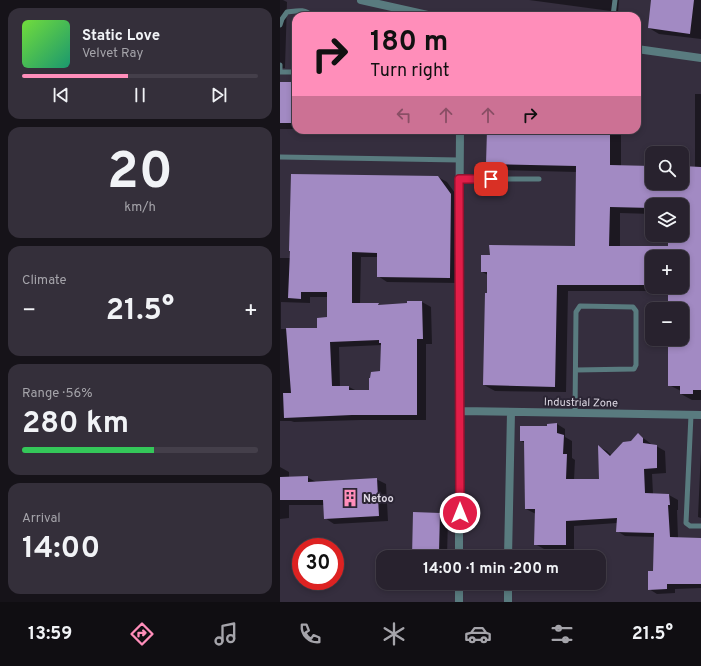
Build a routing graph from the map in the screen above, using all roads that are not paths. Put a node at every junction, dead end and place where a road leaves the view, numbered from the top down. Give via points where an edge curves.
1 (361, 0) edge
2 (615, 0) edge
3 (306, 12) edge
4 (414, 12) edge
5 (614, 12) edge
6 (280, 25) edge
7 (641, 50) edge
8 (701, 58) edge
9 (280, 65) edge
10 (280, 72) edge
11 (292, 72) edge
12 (460, 134) edge
13 (280, 157) edge
14 (460, 160) junction
15 (459, 179) junction
16 (539, 180) dead end
17 (576, 370) junction
18 (460, 411) junction
19 (511, 412) junction
20 (575, 412) junction
21 (691, 415) junction
22 (701, 415) edge
23 (701, 526) edge
24 (459, 550) edge
25 (508, 550) edge
26 (459, 590) edge
27 (508, 590) edge
28 (459, 602) edge
29 (508, 602) edge

1 - 4 street
2 - 5 lane
3 - 6 lane via 287,12
7 - 8 street
9 - 10 lane
10 - 11 lane
12 - 14 street
13 - 14 lane
14 - 15 street
15 - 16 lane
15 - 18 street
17 - 17 lane via 576,312 580,306 633,307 636,311 634,369
17 - 20 lane
18 - 19 street, Industrial Zone
18 - 24 street
19 - 20 street, Industrial Zone
19 - 25 street
20 - 21 street, Industrial Zone
21 - 22 street, Industrial Zone
21 - 23 lane via 686,522 690,526
26 - 28 street
27 - 29 street

